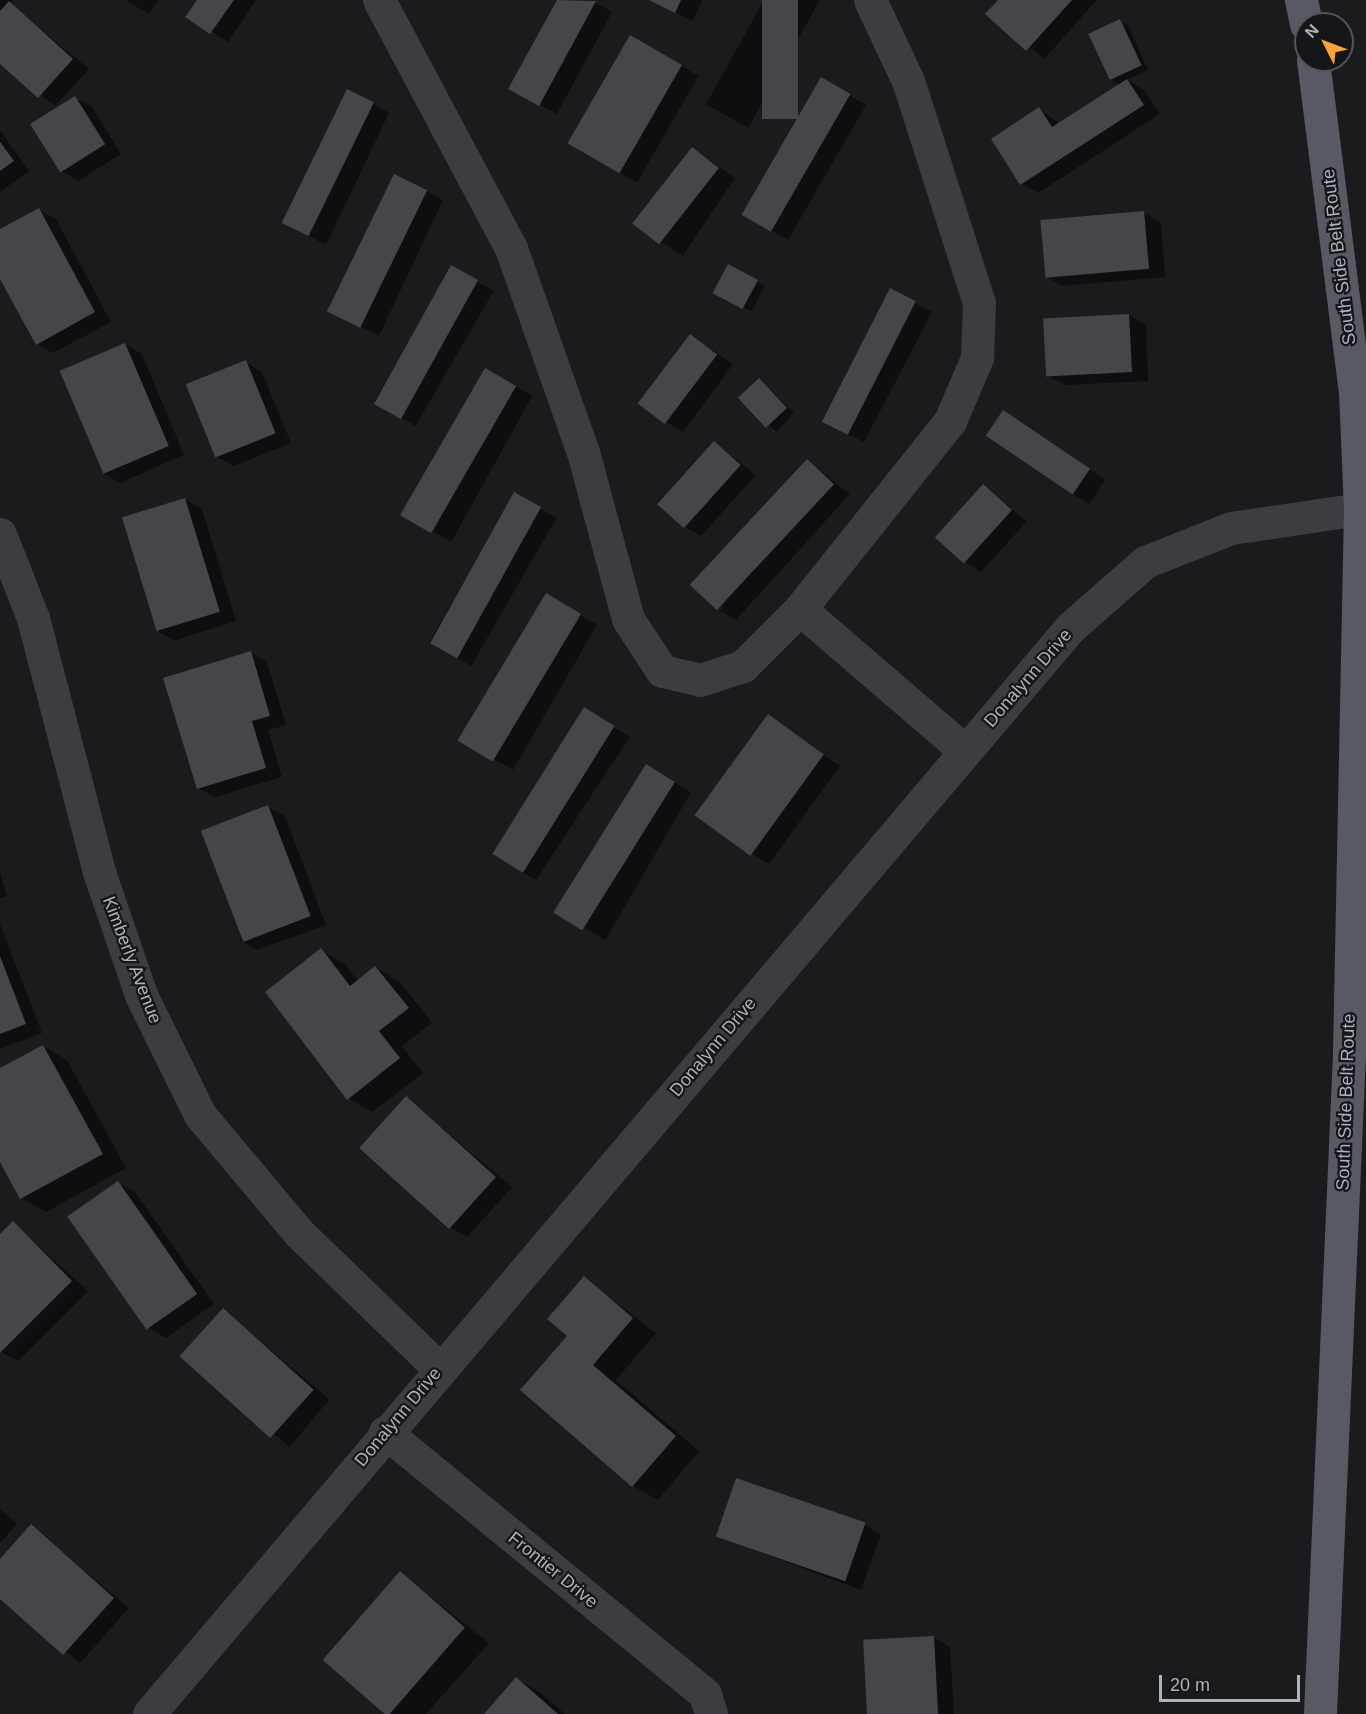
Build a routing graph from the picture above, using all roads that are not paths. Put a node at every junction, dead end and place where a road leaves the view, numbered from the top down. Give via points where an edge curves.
1 (379, 0) edge
2 (870, 0) edge
3 (1315, 72) edge
4 (1360, 390) edge
5 (1360, 509) junction
6 (0, 534) edge
7 (800, 609) junction
8 (965, 751) junction
9 (439, 1368) junction
10 (384, 1432) junction
11 (149, 1714) edge
12 (711, 1714) edge
13 (1320, 1714) edge

1 - 7 street via 511,248 583,452 628,619 662,671 700,681 743,666
2 - 7 street via 908,81 979,303 977,358 950,421
3 - 4 main road, South Side Belt Route
4 - 5 main road, South Side Belt Route
5 - 8 street, Donalynn Drive via 1232,528 1145,562 1071,627
5 - 13 main road, South Side Belt Route via 1349,1054
6 - 9 street, Kimberly Avenue via 33,618 106,895 141,995 200,1115 300,1234
7 - 8 street
8 - 9 street, Donalynn Drive
9 - 10 street, Donalynn Drive
10 - 11 street, Donalynn Drive
10 - 12 street, Frontier Drive via 705,1694

